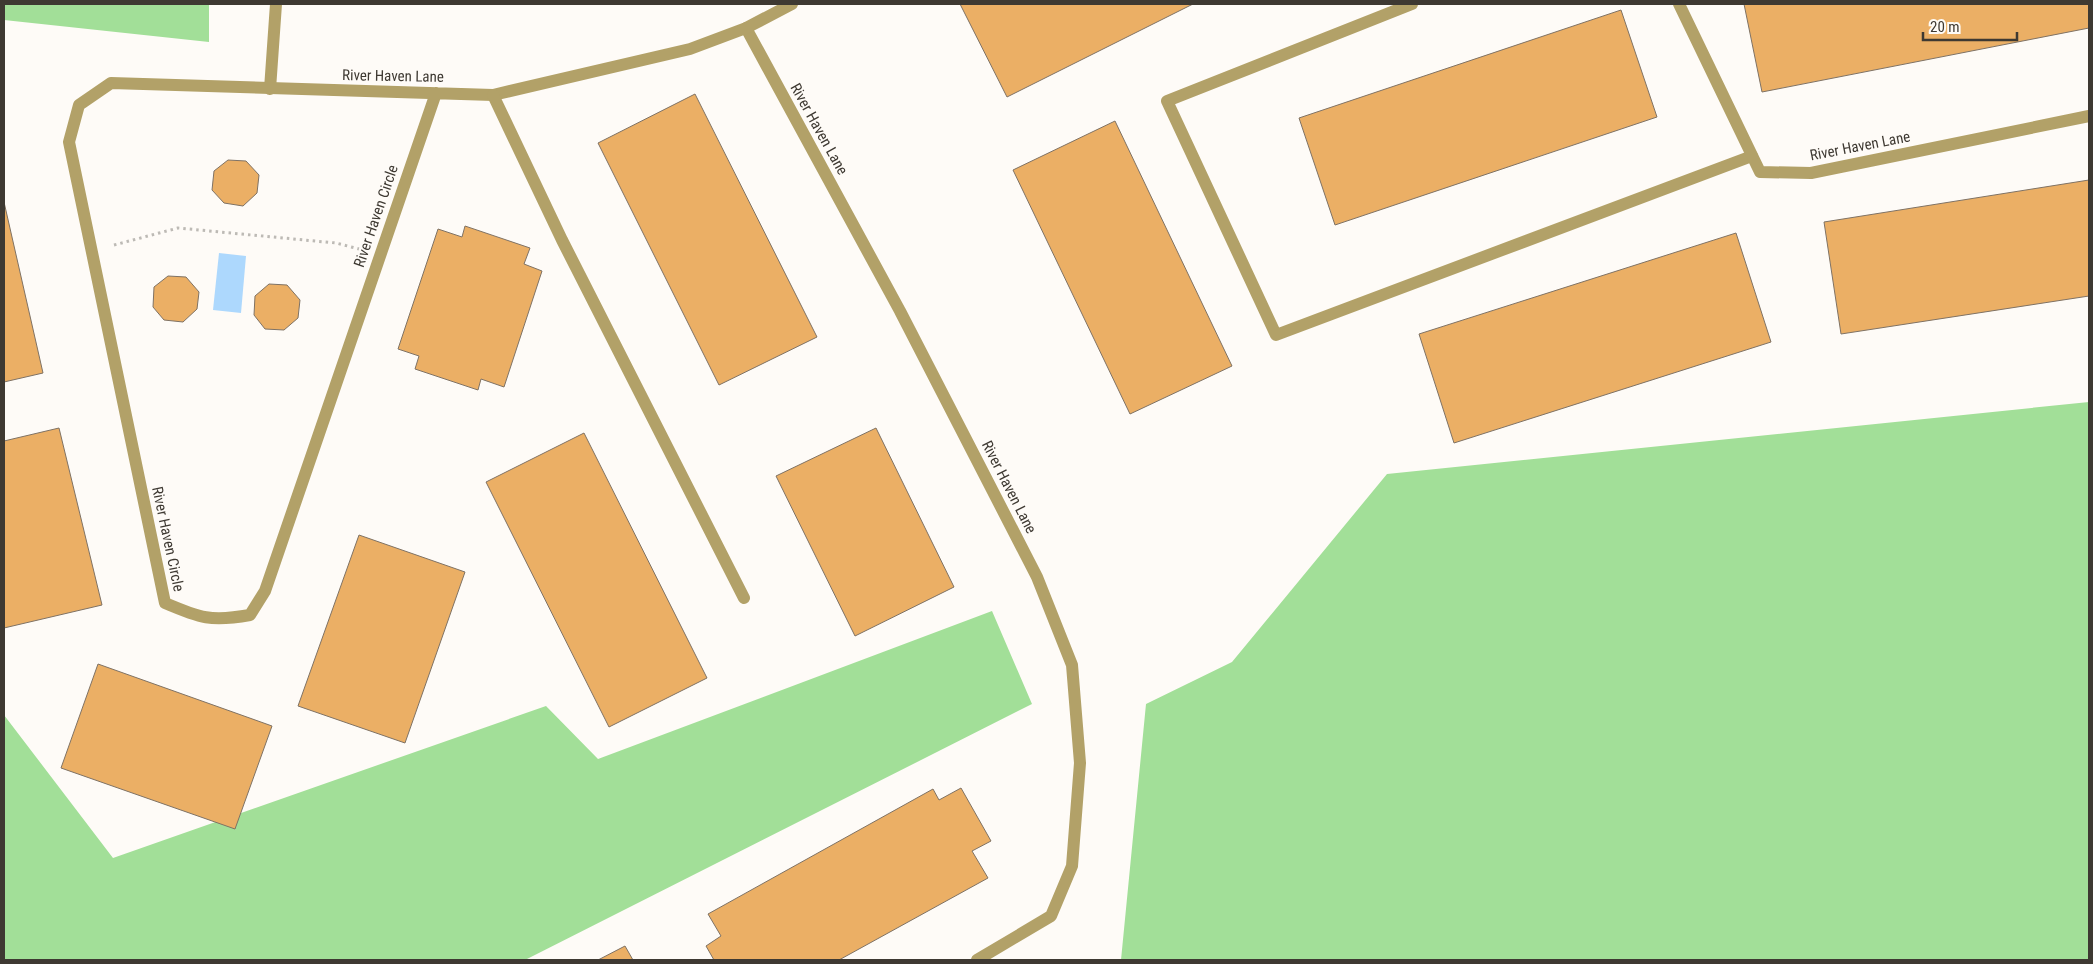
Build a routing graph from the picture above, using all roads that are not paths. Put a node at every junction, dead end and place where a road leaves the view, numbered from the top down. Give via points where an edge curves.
1 (276, 4) edge
2 (792, 4) edge
3 (1412, 4) edge
4 (1679, 4) edge
5 (746, 28) junction
6 (270, 89) junction
7 (436, 93) junction
8 (494, 96) junction
9 (2089, 116) edge
10 (1752, 156) junction
11 (744, 598) dead end
12 (977, 960) edge

1 - 6 street
2 - 5 street, River Haven Lane
3 - 10 street via 1166,101 1276,335
4 - 10 street, River Haven Lane
5 - 8 street, River Haven Lane via 690,48
5 - 12 street, River Haven Lane via 900,311 1037,577 1072,664 1080,763 1072,866 1051,916
6 - 7 street, River Haven Lane
6 - 7 street, River Haven Circle via 112,84 79,105 69,142 165,603 198,617 225,620 250,615 265,592
7 - 8 street, River Haven Lane
8 - 11 street via 562,240
9 - 10 street, River Haven Lane via 1811,173 1760,172

